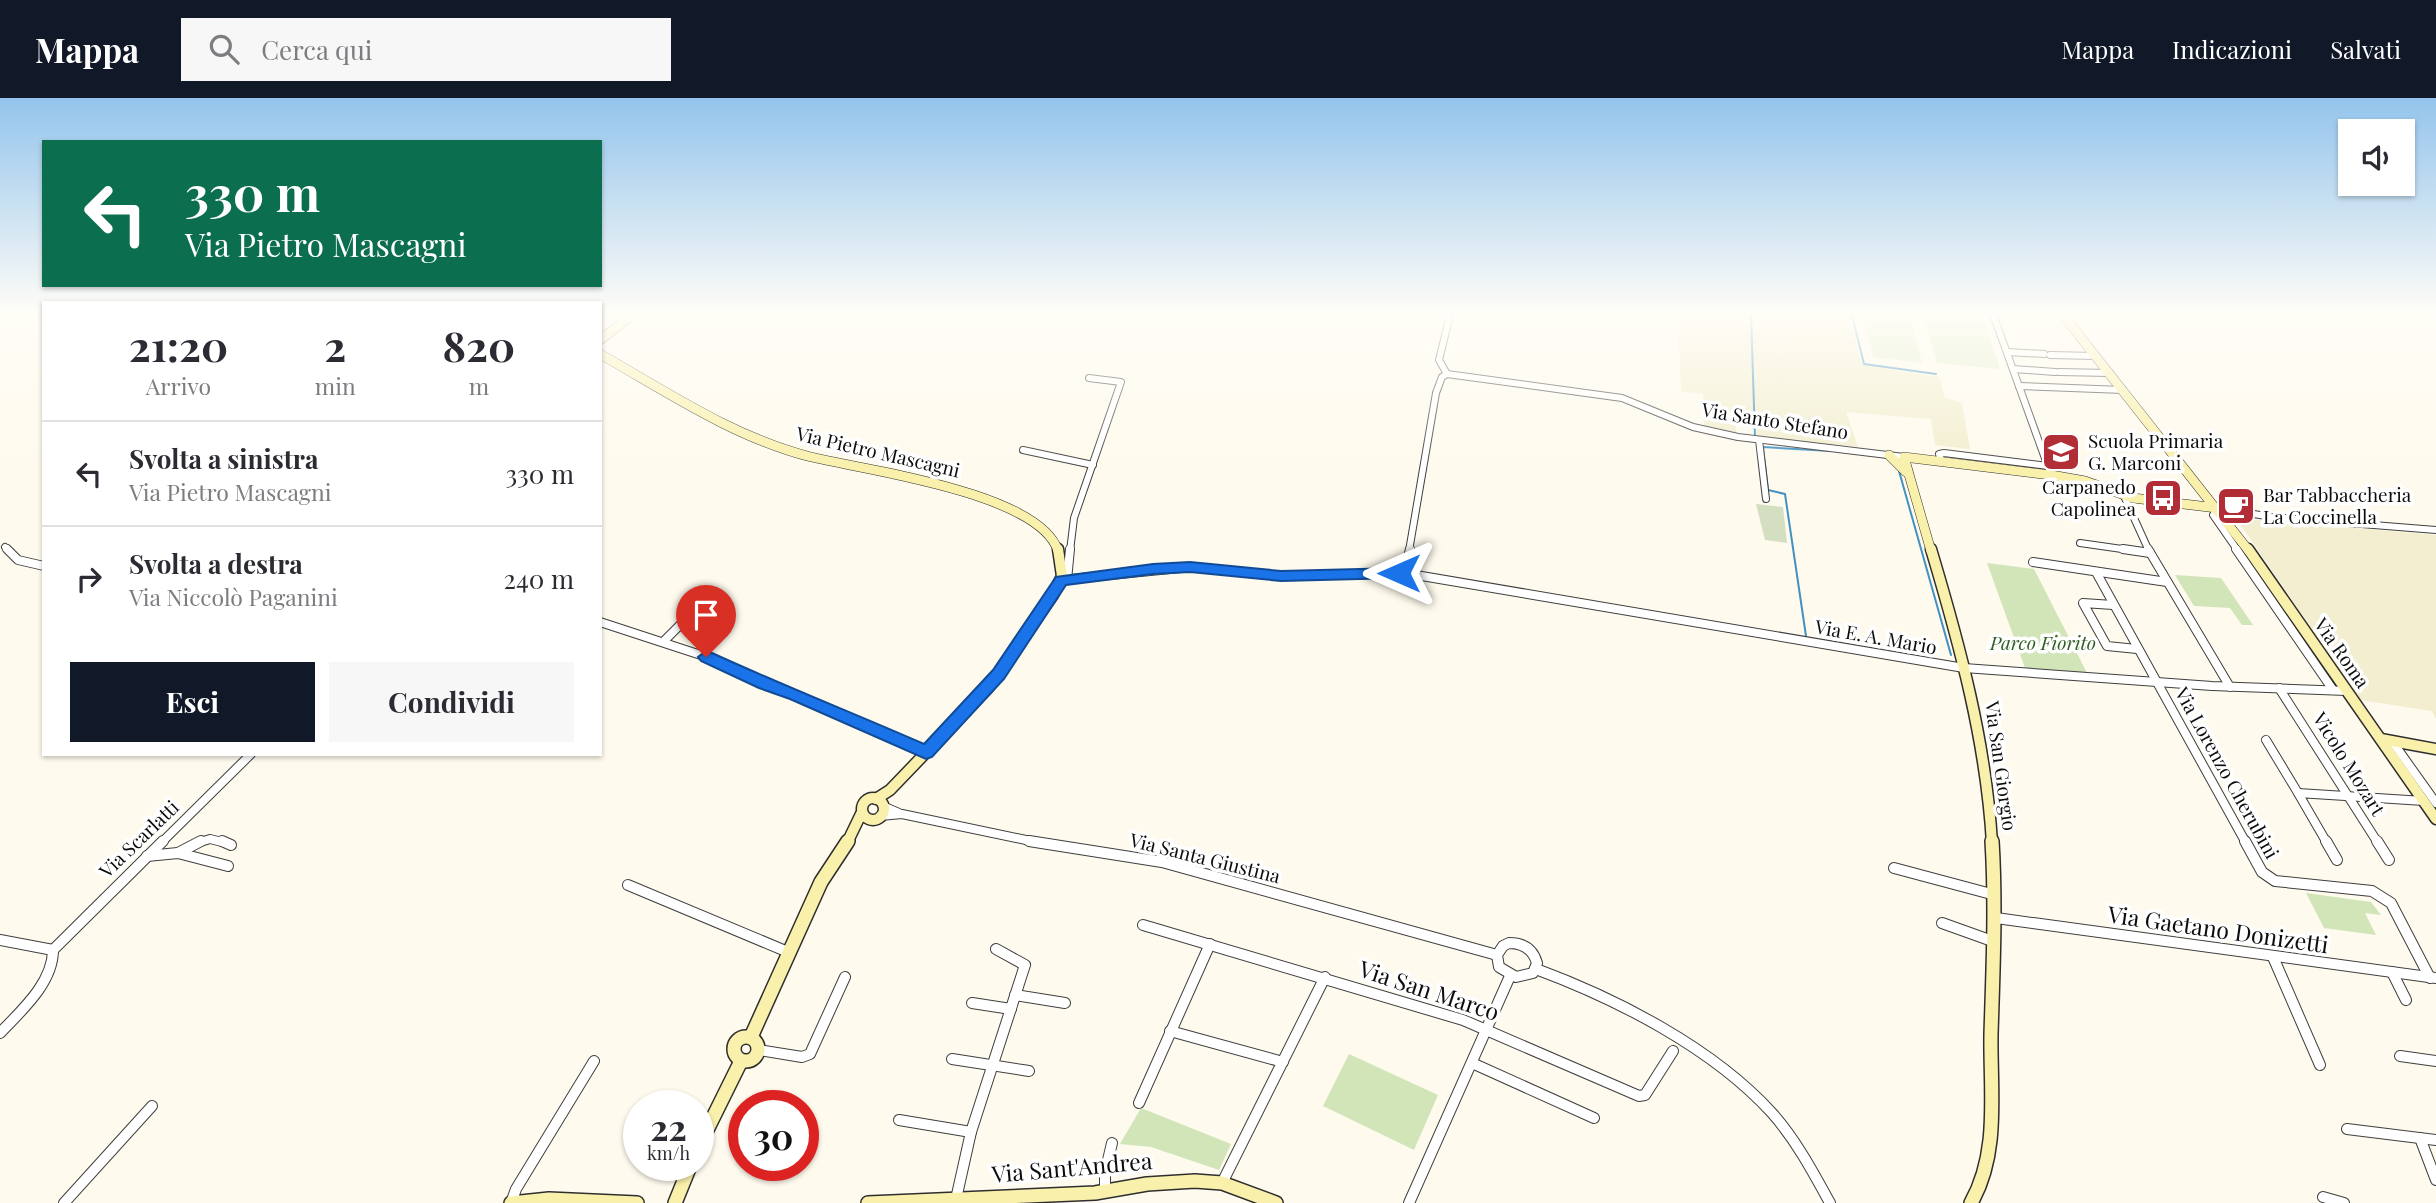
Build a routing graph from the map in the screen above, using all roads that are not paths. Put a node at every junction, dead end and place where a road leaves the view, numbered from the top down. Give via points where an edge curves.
1 (622, 367) edge
2 (1443, 367) edge
3 (2105, 367) edge
4 (2013, 369) joint
5 (2110, 373) junction
6 (1447, 374) junction
7 (1088, 378) dead end
8 (2019, 386) junction
9 (2123, 390) junction
10 (1759, 440) junction
11 (1023, 450) dead end
12 (1889, 455) junction
13 (1904, 457) junction
14 (1920, 458) junction
15 (1093, 465) junction
16 (2049, 470) junction
17 (1910, 477) junction
18 (2124, 496) junction
19 (1766, 499) dead end
20 (2217, 508) junction
21 (2436, 530) edge
22 (2080, 543) dead end
23 (5, 547) dead end
24 (2151, 553) junction
25 (2033, 562) dead end
26 (1067, 563) junction
27 (42, 566) edge
28 (2096, 572) junction
29 (1404, 573) junction
30 (1064, 580) junction
31 (2167, 582) junction
32 (2113, 606) junction
33 (689, 616) dead end
34 (602, 623) edge
35 (664, 641) junction
36 (2137, 649) junction
37 (1964, 668) junction
38 (2156, 682) junction
39 (2230, 687) junction
40 (2279, 688) junction
41 (2333, 690) junction
42 (2347, 691) junction
43 (2266, 740) dead end
44 (2386, 740) junction
45 (2436, 749) edge
46 (926, 752) junction
47 (249, 756) edge
48 (2298, 793) junction
49 (2349, 797) junction
50 (2424, 802) junction
51 (2436, 803) edge
52 (877, 810) junction
53 (2436, 819) edge
54 (231, 845) dead end
55 (178, 853) junction
56 (147, 856) junction
57 (2337, 860) dead end
58 (2389, 860) dead end
59 (228, 866) dead end
60 (1894, 868) dead end
61 (628, 885) dead end
62 (1995, 895) junction
63 (1996, 918) junction
64 (1942, 923) dead end
65 (1143, 925) dead end
66 (0, 940) edge
67 (1995, 942) junction
68 (1210, 944) junction
69 (996, 949) dead end
70 (52, 950) junction
71 (788, 952) junction
72 (1497, 955) junction
73 (2273, 957) junction
74 (1536, 969) junction
75 (2392, 972) junction
76 (1510, 976) junction
77 (845, 977) dead end
78 (1325, 977) junction
79 (2433, 978) edge
80 (1015, 995) junction
81 (2406, 1000) dead end
82 (972, 1003) dead end
83 (1065, 1003) dead end
84 (1011, 1009) junction
85 (1486, 1029) junction
86 (1170, 1031) junction
87 (0, 1033) edge
88 (751, 1037) junction
89 (758, 1050) junction
90 (1673, 1051) dead end
91 (2400, 1056) dead end
92 (952, 1059) dead end
93 (594, 1061) dead end
94 (741, 1061) junction
95 (2436, 1061) edge
96 (1283, 1062) junction
97 (1472, 1063) junction
98 (993, 1065) junction
99 (2320, 1065) dead end
100 (1029, 1071) dead end
101 (1139, 1103) dead end
102 (152, 1106) dead end
103 (714, 1116) edge
104 (1594, 1118) dead end
105 (899, 1121) dead end
106 (2347, 1129) dead end
107 (971, 1132) junction
108 (2420, 1138) junction
109 (2436, 1140) edge
110 (1112, 1143) dead end
111 (2436, 1180) edge
112 (684, 1181) edge
113 (1222, 1182) junction
114 (1105, 1192) junction
115 (2323, 1197) dead end
116 (956, 1199) junction
117 (1064, 1199) edge
118 (1014, 1200) edge
119 (64, 1203) edge
120 (511, 1203) edge
121 (637, 1203) edge
122 (675, 1203) edge
123 (868, 1203) edge
124 (1276, 1203) edge
125 (1409, 1203) edge
126 (1830, 1203) edge
127 (1971, 1203) edge
128 (2344, 1203) edge

1 - 26 street, Via Pietro Mascagni via 754,438 808,456 958,489 1023,515 1050,533
2 - 6 street
3 - 5 street, Via Roma
4 - 5 street
4 - 8 street
5 - 9 street, Via Roma
6 - 10 street, Via Santo Stefano via 1622,398 1693,427
6 - 29 street via 1441,377 1436,393
7 - 15 street, Via Pietro Mascagni via 1121,382
8 - 9 street
8 - 16 street
9 - 20 street, Via Roma
10 - 12 street, Via Santo Stefano
10 - 19 street
11 - 15 street
12 - 13 street, Via Santo Stefano
12 - 17 street, Via San Giorgio
13 - 14 street, Via Santo Stefano
13 - 17 street, Via San Giorgio
14 - 16 street, Via Santo Stefano
14 - 17 street
15 - 26 street, Via Pietro Mascagni via 1074,518
16 - 18 street, Via Santo Stefano
17 - 37 street, Via San Giorgio
18 - 20 street, Via Santo Stefano
18 - 24 street
20 - 21 street
20 - 41 street, Via Roma via 2213,515
20 - 42 street, Via Roma
22 - 24 street
23 - 27 street via 18,560
24 - 31 street
25 - 28 street
26 - 30 street, Via Pietro Mascagni
28 - 31 street
28 - 32 street
29 - 30 street via 1281,576 1190,567
29 - 37 street, Via E. A. Mario
30 - 46 street, Via Pietro Mascagni via 999,675
31 - 39 street
32 - 36 street
32 - 36 street via 2083,603 2107,646
33 - 35 street
34 - 35 street
35 - 46 street
36 - 38 street
37 - 38 street, Via E. A. Mario
37 - 62 street, Via San Giorgio via 1982,744
38 - 39 street, Via E. A. Mario
38 - 79 street, Via Lorenzo Cherubini via 2262,872 2275,881 2382,895
39 - 40 street, Via E. A. Mario
40 - 41 street, Via E. A. Mario
40 - 49 street, Vicolo Mozart
41 - 42 street, Via E. A. Mario
42 - 44 street, Via Roma
43 - 48 street
44 - 45 street
44 - 50 street, Via Roma
44 - 51 street, Via Roma
46 - 52 street, Via Pietro Mascagni
47 - 56 street, Via Scarlatti
48 - 49 street
48 - 57 street
49 - 50 street
49 - 58 street, Vicolo Mozart
50 - 53 street, Via Roma
52 - 71 street via 856,828 821,883
52 - 72 street, Via Santa Giustina via 1005,837 1162,862
54 - 55 street via 222,839 202,838
55 - 56 street
55 - 59 street
56 - 70 street, Via Scarlatti
60 - 62 street
61 - 71 street
62 - 63 street, Via San Giorgio
63 - 67 street, Via San Giorgio
63 - 73 street, Via Gaetano Donizetti
64 - 67 street
65 - 68 street, Via San Marco
66 - 70 street
67 - 127 street, Via San Giorgio via 1990,1132 1984,1182
68 - 78 street, Via San Marco
68 - 86 street
69 - 80 street via 1025,965
70 - 87 street via 54,963 48,974
71 - 88 street
72 - 74 street via 1509,943 1522,944 1536,957
72 - 76 street via 1499,967
73 - 75 street, Via Gaetano Donizetti
73 - 99 street
74 - 76 street via 1523,978
74 - 126 street via 1629,1011 1730,1075 1762,1102 1785,1130
75 - 79 street, Via Gaetano Donizetti
75 - 81 street
76 - 85 street
77 - 89 street via 808,1056
78 - 85 street, Via San Marco
78 - 96 street
80 - 83 street
80 - 84 street
82 - 84 street
84 - 98 street
85 - 90 street, Via San Marco via 1643,1097
85 - 97 street
86 - 96 street
86 - 101 street
88 - 89 street via 757,1040
88 - 94 street via 733,1048 733,1055
89 - 94 street via 754,1057
91 - 95 street
92 - 98 street
93 - 120 street
94 - 103 street
96 - 113 street
97 - 104 street
97 - 125 street
98 - 100 street
98 - 107 street
102 - 119 street
105 - 107 street
106 - 108 street
107 - 116 street
108 - 109 street
108 - 111 street
110 - 114 street
112 - 122 street
113 - 114 street, Via Sant'Andrea via 1147,1184
113 - 124 street, Via Sant'Andrea
114 - 117 street, Via Sant'Andrea
115 - 128 street
116 - 118 street, Via Sant'Andrea
116 - 123 street, Via Sant'Andrea
117 - 118 street, Via Sant'Andrea
120 - 121 street via 549,1199

